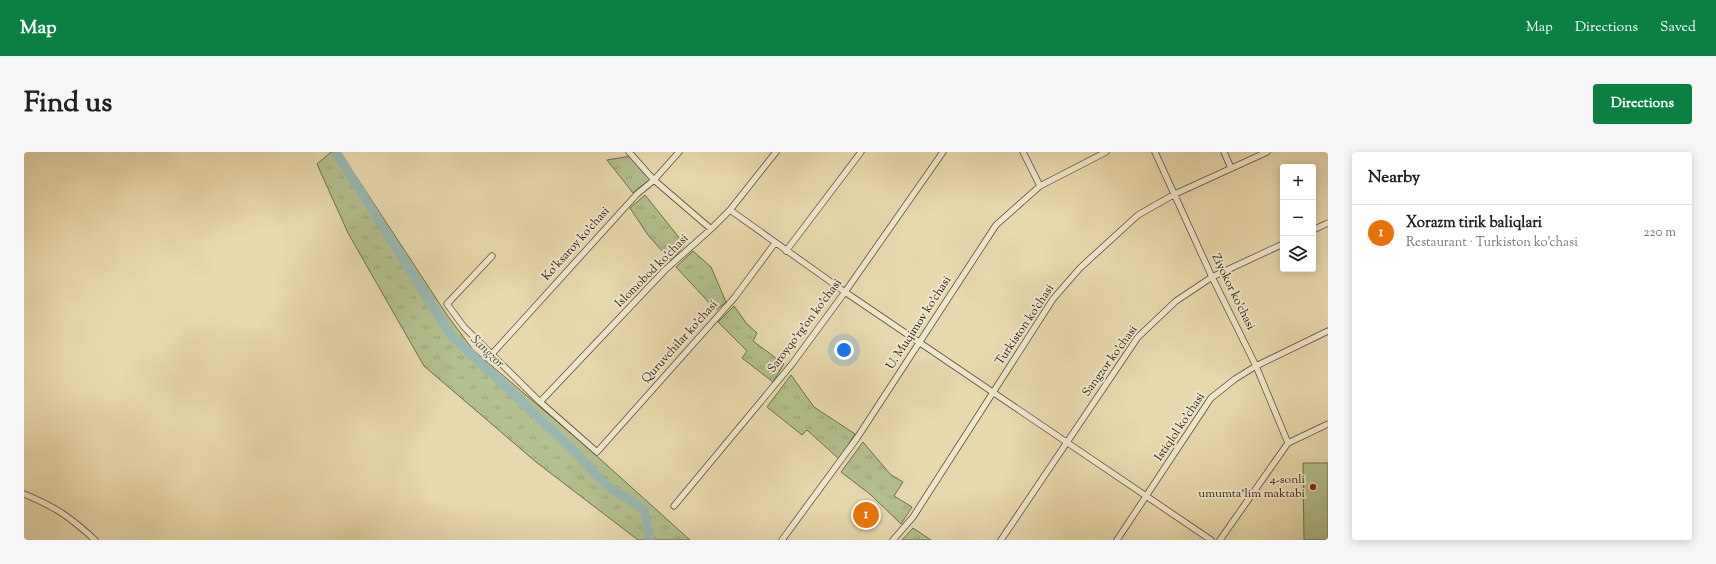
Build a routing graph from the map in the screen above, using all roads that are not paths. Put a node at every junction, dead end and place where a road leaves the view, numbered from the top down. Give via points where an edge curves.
1 (629, 152) edge
2 (679, 152) edge
3 (776, 152) edge
4 (861, 152) edge
5 (943, 152) edge
6 (1023, 152) edge
7 (1106, 152) edge
8 (1155, 152) edge
9 (1224, 152) edge
10 (1267, 152) edge
11 (1095, 154) edge
12 (1231, 168) junction
13 (654, 180) junction
14 (1040, 186) junction
15 (1175, 194) junction
16 (730, 210) junction
17 (1328, 223) edge
18 (711, 229) junction
19 (1316, 229) edge
20 (775, 243) junction
21 (1280, 245) edge
22 (786, 251) junction
23 (492, 256) dead end
24 (1212, 277) junction
25 (845, 292) junction
26 (1328, 331) edge
27 (920, 341) junction
28 (492, 354) junction
29 (1256, 366) junction
30 (994, 392) junction
31 (540, 402) junction
32 (1328, 424) edge
33 (1067, 441) junction
34 (1288, 443) junction
35 (24, 494) edge
36 (1146, 496) junction
37 (674, 506) dead end
38 (895, 539) edge
39 (95, 540) edge
40 (782, 540) edge
41 (1001, 540) edge
42 (1117, 540) edge
43 (1211, 540) edge
44 (1220, 540) edge

1 - 13 street
2 - 13 street, Ko'ksaroy ko'chasi
3 - 16 street, Islomobod ko'chasi
4 - 22 street
5 - 25 street, Saroyqo'rg'on ko'chasi
6 - 14 street
7 - 11 street, U. Muqimov ko'chasi
8 - 15 street, Ziyokor ko'chasi
9 - 12 street
10 - 12 street, Turkiston ko'chasi
11 - 14 street, U. Muqimov ko'chasi
12 - 15 street, Turkiston ko'chasi
13 - 18 street
13 - 28 street, Ko'ksaroy ko'chasi via 637,194
14 - 27 street, U. Muqimov ko'chasi via 996,225
15 - 24 street, Ziyokor ko'chasi
15 - 30 street, Turkiston ko'chasi via 1138,215 1080,268 1053,299
16 - 18 street, Islomobod ko'chasi
16 - 20 street
17 - 19 street
18 - 31 street, Islomobod ko'chasi via 665,270
20 - 22 street
20 - 31 street, Quruvchilar ko'chasi via 735,296 597,452
21 - 24 street, Sangzor ko'chasi
22 - 25 street
23 - 28 street via 447,304 464,327
24 - 29 street, Ziyokor ko'chasi
24 - 33 street, Sangzor ko'chasi via 1176,301 1138,338
25 - 27 street
25 - 37 street, Saroyqo'rg'on ko'chasi via 792,364
26 - 29 street, Istiqlol ko'chasi
27 - 30 street
27 - 40 street, U. Muqimov ko'chasi via 857,438
28 - 31 street
29 - 34 street, Ziyokor ko'chasi
29 - 36 street, Istiqlol ko'chasi via 1211,398
30 - 33 street
30 - 38 street, Turkiston ko'chasi via 913,517
32 - 34 street
33 - 36 street
33 - 41 street, Sangzor ko'chasi
34 - 44 street
35 - 39 street via 46,502 68,515
36 - 42 street, Istiqlol ko'chasi
36 - 43 street

